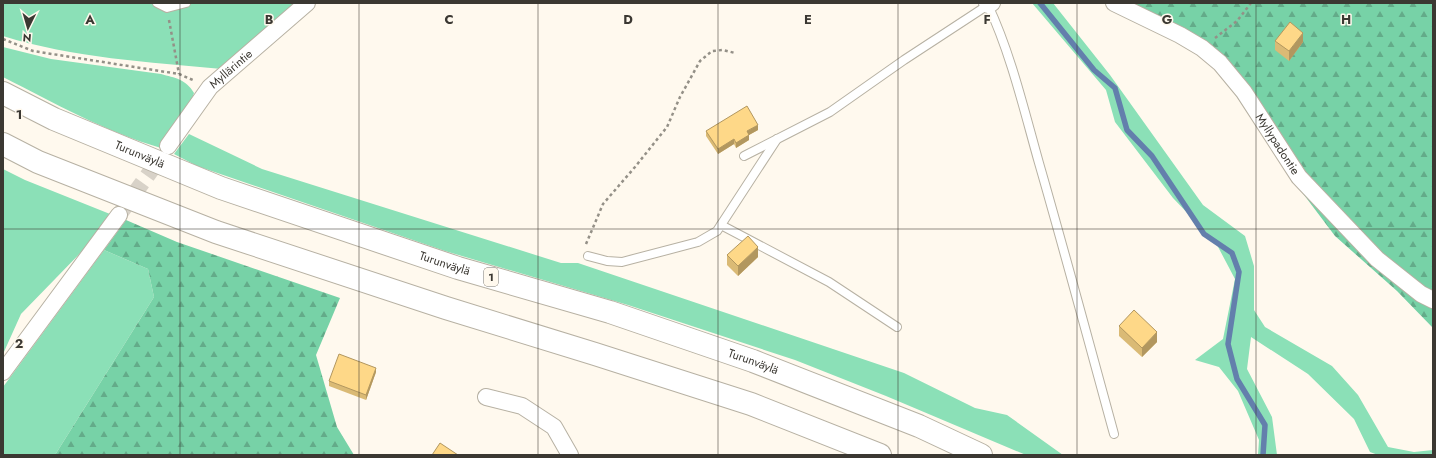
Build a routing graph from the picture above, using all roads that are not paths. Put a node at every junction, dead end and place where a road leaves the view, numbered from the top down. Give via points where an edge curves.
1 (157, 3) edge
2 (186, 3) edge
3 (307, 3) edge
4 (1114, 3) edge
5 (989, 4) edge
6 (3, 93) edge
7 (777, 139) junction
8 (3, 144) edge
9 (168, 146) tunnel mouth
10 (744, 156) dead end
11 (119, 215) tunnel mouth
12 (721, 225) junction
13 (588, 256) road end
14 (1433, 300) edge
15 (897, 327) dead end
16 (3, 372) edge
17 (486, 397) dead end
18 (1114, 434) dead end
19 (570, 455) edge
20 (880, 455) edge
21 (981, 455) edge

1 - 2 lane via 167,8
3 - 9 street, Myllärintie via 210,87
4 - 14 street, Myllypadontie via 1180,34 1220,63 1244,92 1299,177 1377,259 1421,294
5 - 7 lane via 830,112
5 - 18 lane via 1023,106
6 - 21 highway, Turunväylä / 1 via 54,119 221,188 458,268 610,312 753,361 919,426
7 - 10 lane
7 - 12 lane
8 - 20 highway via 38,162 216,232 751,404
11 - 16 street
12 - 13 lane via 717,231 698,242 622,262
12 - 15 lane via 829,282
17 - 19 street via 522,406 554,427

